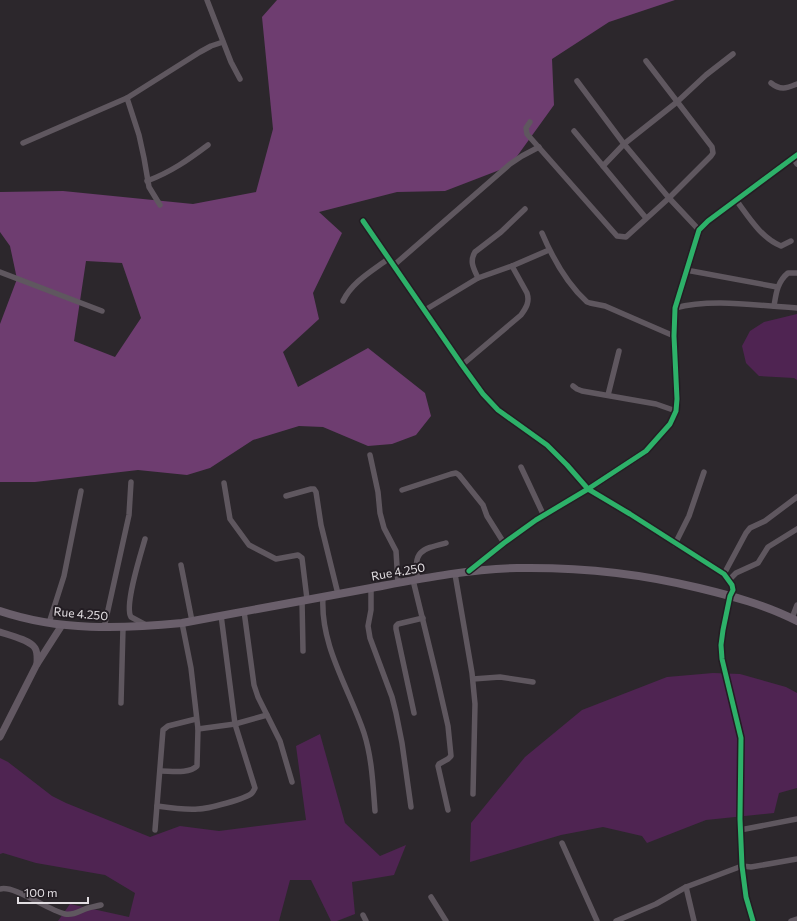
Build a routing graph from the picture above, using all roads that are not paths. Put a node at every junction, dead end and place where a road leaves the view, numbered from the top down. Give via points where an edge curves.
1 (207, 0) edge
2 (223, 42) junction
3 (733, 54) dead end
4 (646, 61) dead end
5 (240, 79) dead end
6 (577, 81) dead end
7 (771, 83) dead end
8 (797, 84) edge
9 (126, 98) junction
10 (677, 102) junction
11 (530, 122) dead end
12 (574, 131) dead end
13 (23, 143) dead end
14 (624, 144) junction
15 (208, 145) dead end
16 (539, 147) junction
17 (796, 159) edge
18 (603, 166) junction
19 (147, 181) junction
20 (668, 198) junction
21 (736, 200) junction
22 (160, 205) dead end
23 (524, 209) dead end
24 (646, 218) junction
25 (363, 221) dead end
26 (699, 230) junction
27 (542, 233) dead end
28 (791, 241) dead end
29 (549, 250) junction
30 (388, 259) junction
31 (393, 266) junction
32 (512, 266) junction
33 (686, 270) junction
34 (0, 272) edge
35 (797, 273) edge
36 (478, 278) junction
37 (777, 287) junction
38 (343, 301) dead end
39 (774, 306) junction
40 (675, 308) junction
41 (797, 308) edge
42 (425, 310) junction
43 (102, 311) dead end
44 (674, 336) junction
45 (619, 351) dead end
46 (462, 365) junction
47 (573, 386) dead end
48 (608, 395) junction
49 (676, 411) junction
50 (370, 455) dead end
51 (521, 467) dead end
52 (704, 472) dead end
53 (131, 482) dead end
54 (224, 483) dead end
55 (588, 489) junction
56 (402, 490) dead end
57 (82, 491) dead end
58 (286, 496) dead end
59 (797, 496) edge
60 (544, 516) junction
61 (797, 529) edge
62 (145, 539) dead end
63 (446, 543) dead end
64 (504, 543) junction
65 (675, 544) junction
66 (181, 565) dead end
67 (469, 571) junction
68 (455, 574) junction
69 (724, 574) junction
70 (415, 580) junction
71 (729, 580) junction
72 (398, 583) junction
73 (371, 588) junction
74 (338, 594) junction
75 (730, 596) junction
76 (323, 597) junction
77 (304, 600) junction
78 (797, 605) edge
79 (0, 611) edge
80 (244, 611) junction
81 (221, 615) junction
82 (423, 618) junction
83 (795, 620) edge
84 (192, 621) junction
85 (49, 623) junction
86 (182, 623) junction
87 (62, 624) junction
88 (148, 626) junction
89 (104, 628) junction
90 (123, 628) junction
91 (0, 632) edge
92 (303, 652) dead end
93 (37, 664) junction
94 (472, 679) junction
95 (533, 682) dead end
96 (120, 703) dead end
97 (414, 713) dead end
98 (267, 715) junction
99 (196, 719) junction
100 (234, 724) junction
101 (198, 729) junction
102 (0, 737) edge
103 (161, 771) junction
104 (292, 782) dead end
105 (473, 794) dead end
106 (157, 806) junction
107 (411, 807) dead end
108 (448, 810) dead end
109 (375, 811) dead end
110 (797, 819) edge
111 (155, 830) dead end
112 (740, 830) junction
113 (562, 842) dead end
114 (797, 859) edge
115 (742, 866) junction
116 (686, 887) junction
117 (0, 889) edge
118 (431, 897) dead end
119 (101, 905) dead end
120 (363, 914) dead end
121 (797, 919) edge
122 (366, 921) edge
123 (446, 921) edge
124 (597, 921) edge
125 (616, 921) edge
126 (694, 921) edge
127 (753, 921) edge
128 (791, 921) edge

1 - 2 street
2 - 5 street
2 - 9 street via 200,52
3 - 10 street
4 - 10 street
6 - 14 street
7 - 8 street via 777,88
9 - 13 street
9 - 19 street via 139,135
10 - 14 street
10 - 20 street via 712,147 713,152 712,156
11 - 16 street via 526,131
12 - 18 street
14 - 18 street
14 - 20 street
15 - 19 street via 177,167
16 - 24 street via 617,236 626,236
16 - 31 street via 510,164
17 - 21 street
18 - 24 street
19 - 22 street
20 - 24 street
20 - 26 street
21 - 26 street
21 - 28 street via 759,230 776,244 781,246
23 - 36 street via 501,232 475,252 471,261
25 - 30 street
26 - 33 street
27 - 29 street
29 - 32 street
29 - 44 street via 571,284 590,303 605,306
30 - 31 street
30 - 38 street via 354,285
31 - 42 street
32 - 36 street
32 - 46 street via 528,293 527,308
33 - 37 street
33 - 40 street
34 - 43 street
35 - 37 street via 788,274
36 - 42 street
37 - 39 street
39 - 40 street via 712,303
39 - 41 street
40 - 44 street
42 - 46 street
44 - 49 street
45 - 48 street
46 - 55 street via 498,410 547,445
47 - 48 street via 582,391
48 - 49 street via 656,404
49 - 55 street via 670,424 646,451
50 - 72 street via 384,528 396,551
51 - 60 street
52 - 65 street via 689,516
53 - 89 street via 129,515
54 - 77 street via 230,520 249,545 276,559 301,556
55 - 60 street
55 - 65 street
56 - 64 street via 452,474 459,475 483,505
57 - 85 street via 64,576
58 - 74 street via 311,489 316,492
59 - 69 street via 765,521 750,528
60 - 64 street
61 - 71 street via 768,547 758,563 736,572
62 - 88 street via 135,572 129,610 131,617
63 - 70 street via 426,548 420,553
64 - 67 street
65 - 69 street
66 - 84 street
67 - 68 main road, Rue 4.250
67 - 75 main road, Rue 4.250 via 516,568 589,570 662,579
68 - 70 main road, Rue 4.250
68 - 94 street
69 - 71 street
70 - 72 main road, Rue 4.250
70 - 82 street
71 - 75 street via 733,590
72 - 73 main road, Rue 4.250
73 - 74 main road, Rue 4.250
73 - 107 street via 368,626 370,638 396,713
74 - 76 main road, Rue 4.250
75 - 83 main road, Rue 4.250
75 - 112 street via 721,645 741,738
76 - 77 main road, Rue 4.250
76 - 109 street via 323,617 331,650 364,734 370,760
77 - 80 main road, Rue 4.250
77 - 92 street
78 - 83 street
79 - 85 main road, Rue 4.250
80 - 81 main road, Rue 4.250
80 - 98 street via 254,685
81 - 84 main road, Rue 4.250
81 - 100 street
82 - 97 street via 396,626
82 - 108 street via 451,756 438,766
84 - 86 main road, Rue 4.250
85 - 87 main road, Rue 4.250
86 - 88 main road, Rue 4.250
86 - 99 street via 191,668
87 - 89 main road, Rue 4.250
87 - 93 street
88 - 90 main road, Rue 4.250
89 - 90 main road, Rue 4.250
90 - 96 street
91 - 93 street via 29,643 35,648
93 - 102 street
94 - 95 street via 500,677
94 - 105 street via 475,704
98 - 100 street
98 - 104 street via 280,741
99 - 101 street
99 - 103 street via 165,727
100 - 101 street
100 - 106 street via 255,788 253,793 232,802 200,809
101 - 103 street via 194,769
103 - 106 street
106 - 111 street
110 - 112 street
112 - 115 street
113 - 124 street
114 - 115 street via 751,867
115 - 116 street
115 - 127 street via 746,897
116 - 125 street via 656,904
116 - 126 street
117 - 119 street via 11,888 65,914 76,914
118 - 123 street
120 - 122 street
121 - 128 street

